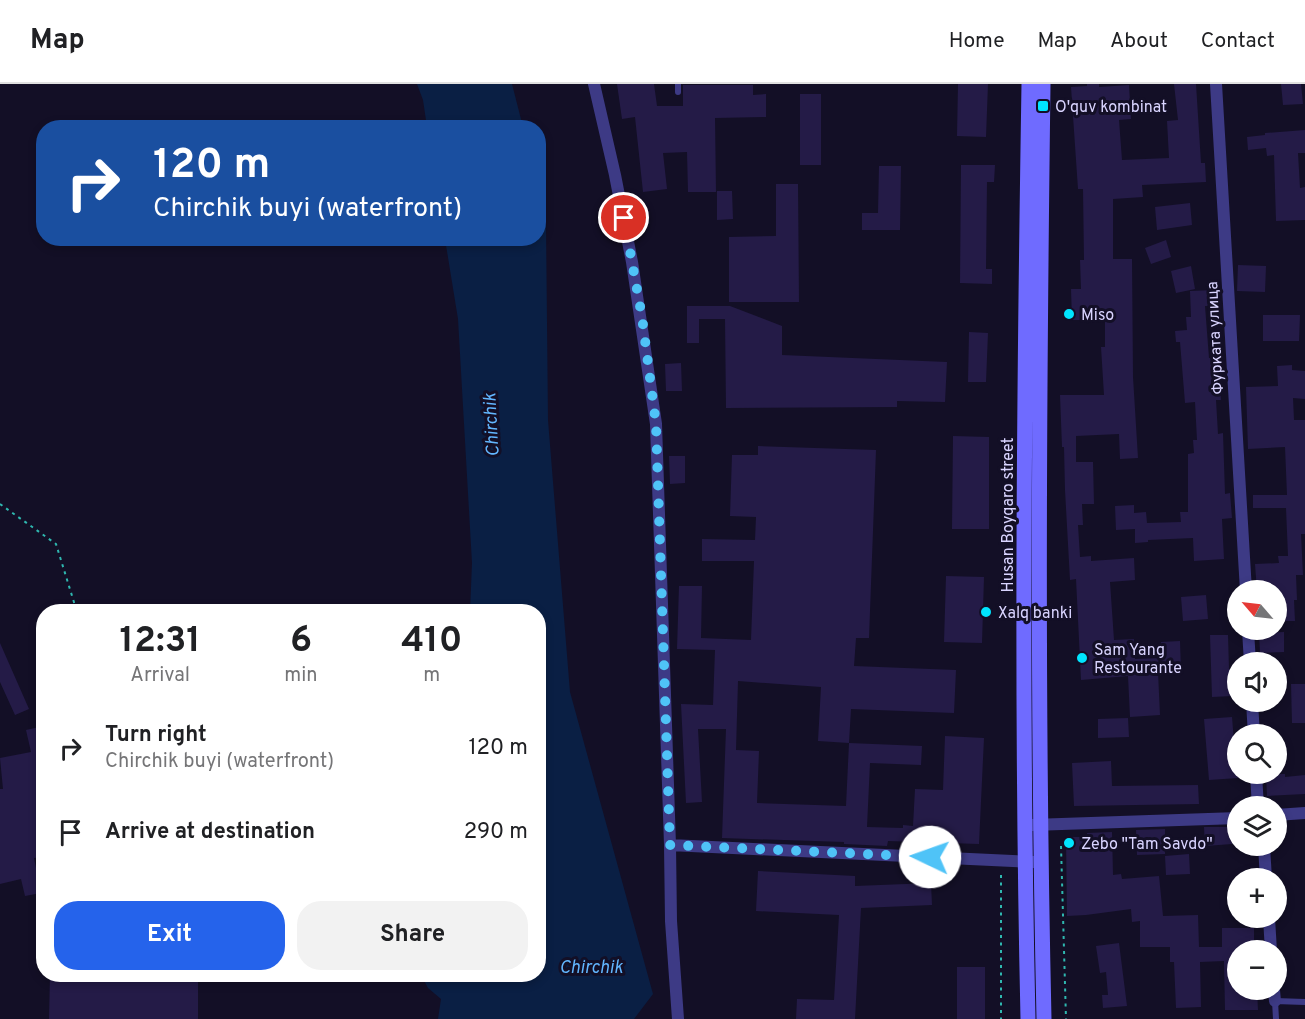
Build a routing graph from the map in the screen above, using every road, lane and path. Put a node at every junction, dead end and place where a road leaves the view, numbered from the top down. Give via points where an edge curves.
1 (594, 84) edge
2 (678, 84) edge
3 (1029, 84) edge
4 (1043, 84) edge
5 (1216, 84) edge
6 (678, 92) dead end
7 (0, 504) edge
8 (1245, 580) edge
9 (75, 604) edge
10 (1305, 813) edge
11 (1287, 814) edge
12 (1227, 818) edge
13 (1025, 825) junction
14 (1041, 825) junction
15 (670, 845) junction
16 (1061, 846) dead end
17 (1001, 861) junction
18 (1025, 862) junction
19 (1041, 862) junction
20 (1287, 998) edge
21 (1275, 1000) edge
22 (1305, 1002) edge
23 (678, 1019) edge
24 (1001, 1019) edge
25 (1028, 1019) edge
26 (1044, 1019) edge
27 (1066, 1019) edge
28 (1276, 1019) edge

1 - 15 street via 632,262 656,424
2 - 6 lane
3 - 13 main road, Husan Boyqaro street
4 - 14 main road, Husan Boyqaro street
5 - 8 street, Фурката улица
7 - 9 path via 56,544
10 - 11 street
12 - 14 street
13 - 14 street
13 - 18 main road, Husan Boyqaro street
14 - 19 main road, Husan Boyqaro street
15 - 17 street
15 - 23 street
16 - 27 path
17 - 18 street
17 - 24 path
18 - 19 street
18 - 25 main road, Husan Boyqaro street
19 - 26 main road, Husan Boyqaro street
20 - 22 lane
21 - 28 lane

